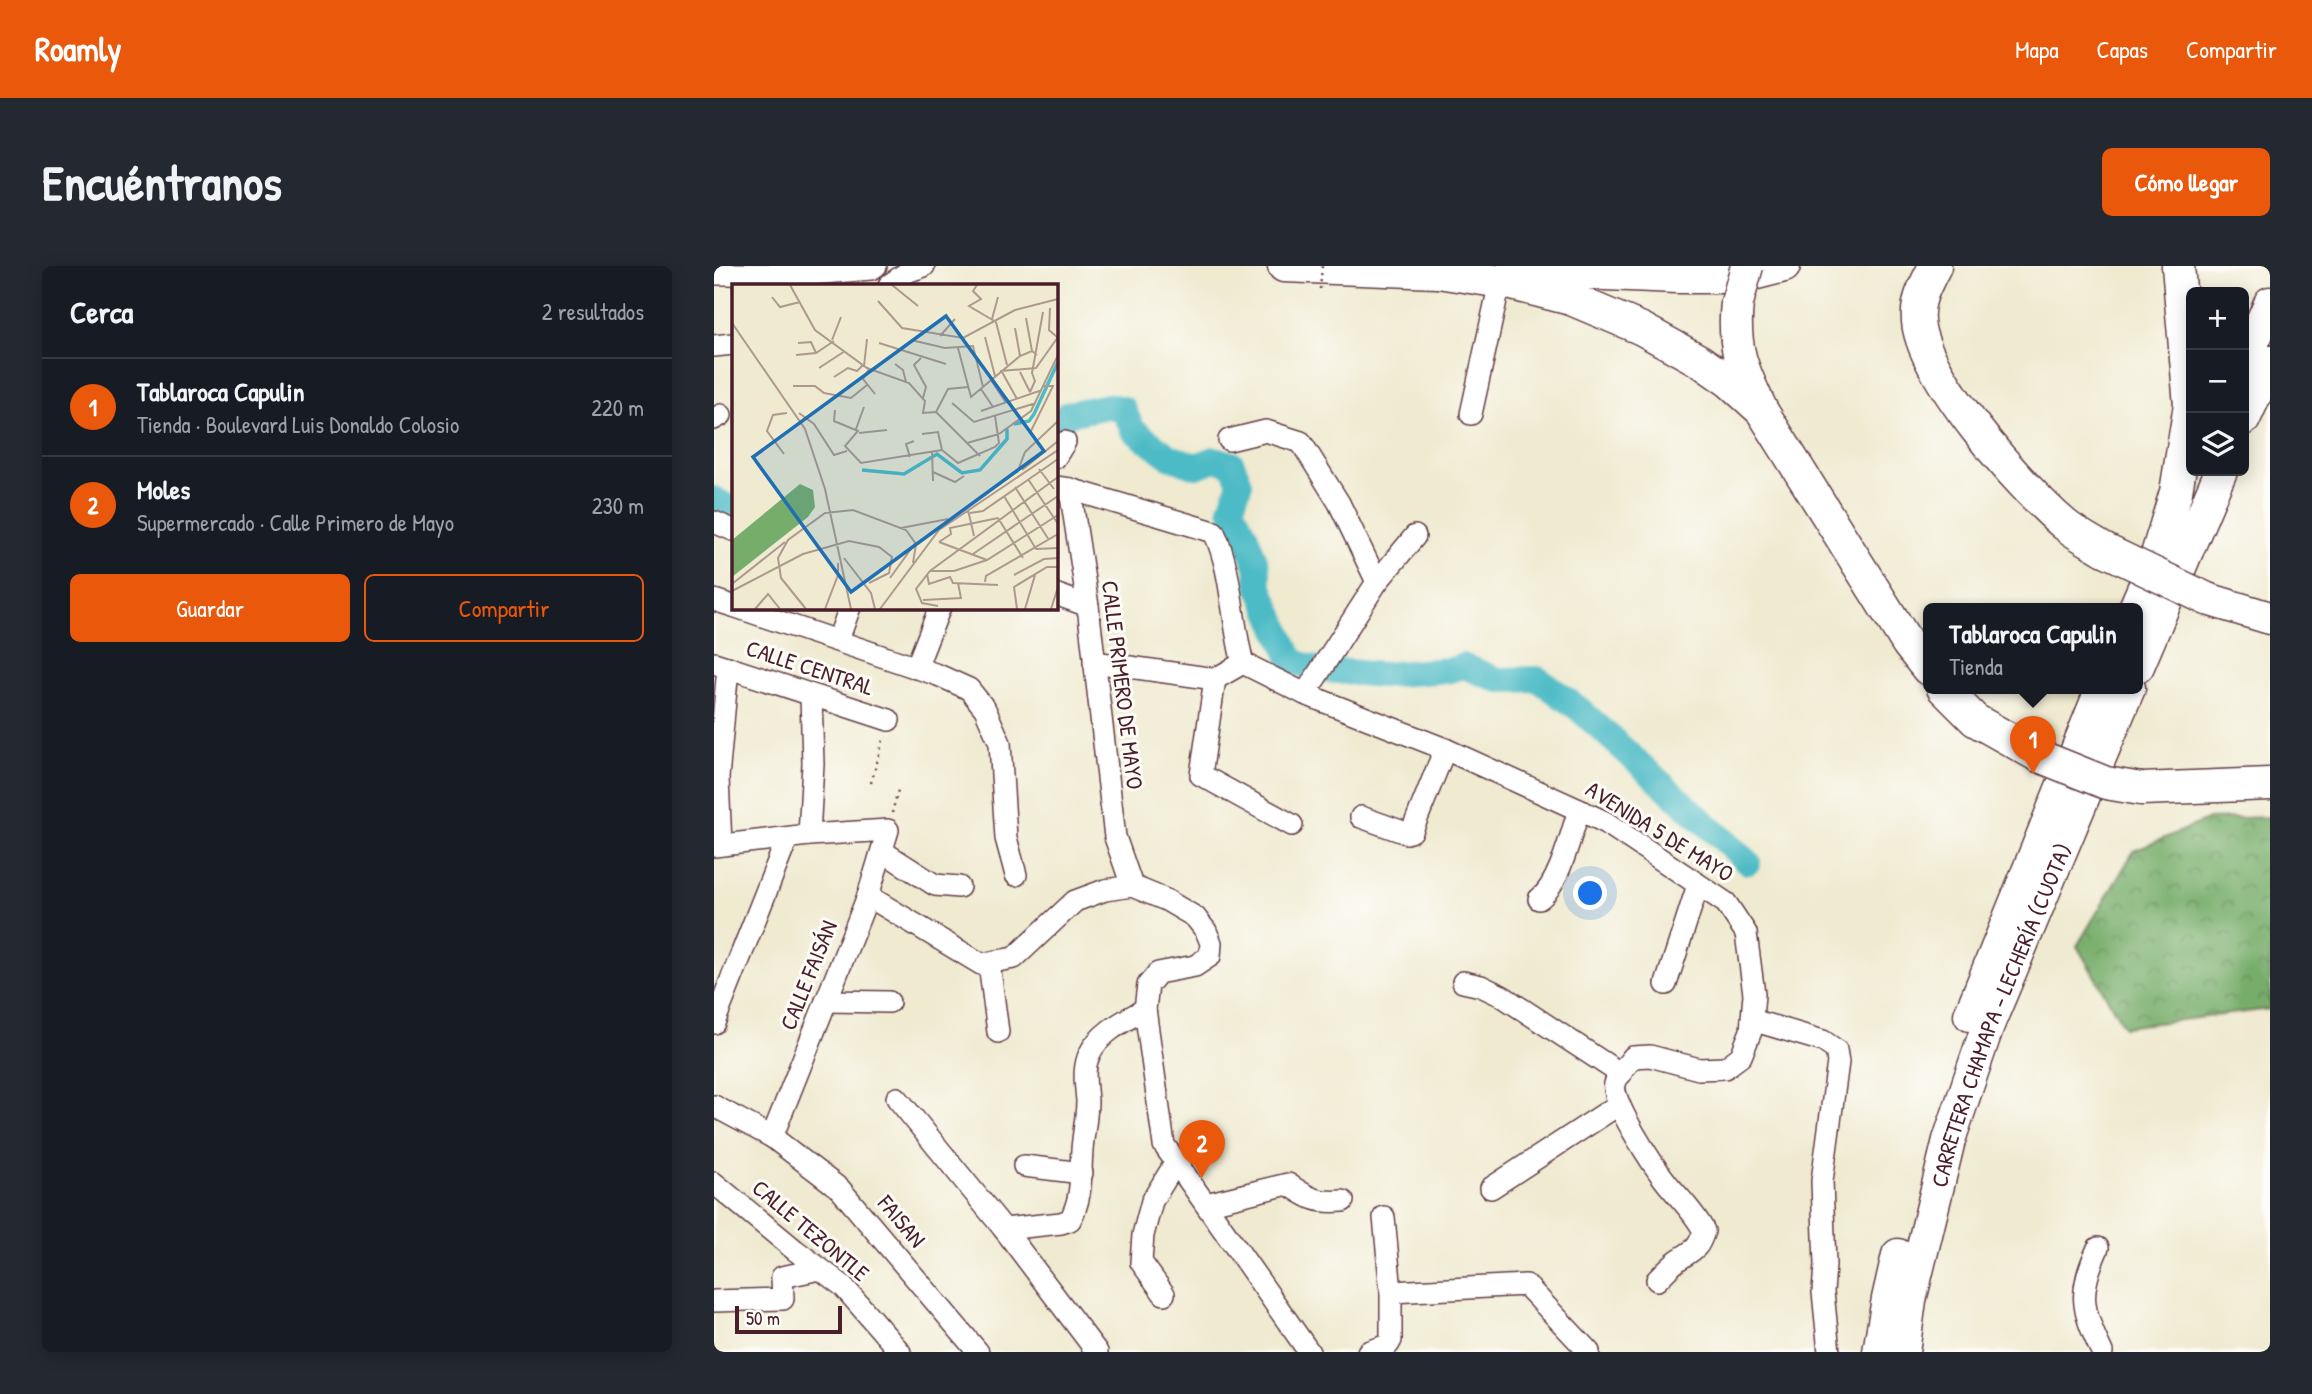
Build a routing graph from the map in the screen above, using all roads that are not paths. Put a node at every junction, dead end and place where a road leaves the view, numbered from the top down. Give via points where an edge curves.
1 (876, 266) edge
2 (924, 266) edge
3 (1284, 266) edge
4 (1747, 266) edge
5 (1784, 266) edge
6 (1936, 266) edge
7 (2162, 266) edge
8 (1438, 272) junction
9 (714, 274) edge
10 (2178, 280) edge
11 (1500, 282) junction
12 (890, 284) edge
13 (2270, 303) edge
14 (732, 344) edge
15 (714, 346) edge
16 (2249, 351) edge
17 (2270, 362) edge
18 (2270, 404) edge
19 (1762, 411) junction
20 (2247, 413) edge
21 (1471, 414) dead end
22 (2249, 436) edge
23 (1229, 440) dead end
24 (2195, 476) edge
25 (2219, 476) edge
26 (2226, 476) edge
27 (1063, 488) edge
28 (714, 522) edge
29 (732, 530) edge
30 (1415, 536) dead end
31 (2186, 551) junction
32 (2156, 558) junction
33 (1377, 582) junction
34 (1057, 595) edge
35 (714, 600) edge
36 (2137, 603) edge
37 (732, 606) edge
38 (1088, 606) junction
39 (741, 609) edge
40 (849, 609) edge
41 (939, 609) edge
42 (2270, 618) edge
43 (838, 640) junction
44 (2143, 654) edge
45 (1094, 662) junction
46 (1243, 663) junction
47 (1923, 663) edge
48 (721, 665) edge
49 (916, 668) junction
50 (1215, 679) junction
51 (1305, 693) junction
52 (1949, 694) edge
53 (2100, 694) edge
54 (2126, 694) edge
55 (811, 695) junction
56 (889, 720) road end
57 (1445, 749) junction
58 (2270, 785) edge
59 (1579, 810) junction
60 (1361, 817) dead end
61 (1292, 825) dead end
62 (809, 835) junction
63 (786, 839) junction
64 (717, 845) edge
65 (882, 851) junction
66 (1016, 875) dead end
67 (1698, 885) junction
68 (1132, 886) junction
69 (959, 887) dead end
70 (868, 896) junction
71 (1539, 899) dead end
72 (989, 963) junction
73 (1462, 982) dead end
74 (1666, 984) dead end
75 (826, 1001) junction
76 (889, 1002) dead end
77 (1145, 1009) junction
78 (1752, 1020) junction
79 (714, 1023) edge
80 (998, 1032) dead end
81 (1620, 1074) junction
82 (897, 1098) dead end
83 (1618, 1105) junction
84 (714, 1106) edge
85 (772, 1137) junction
86 (1176, 1162) junction
87 (1024, 1166) dead end
88 (1082, 1173) junction
89 (714, 1183) edge
90 (1491, 1188) dead end
91 (1343, 1201) dead end
92 (1206, 1205) junction
93 (1384, 1217) dead end
94 (1004, 1229) junction
95 (2098, 1248) dead end
96 (820, 1269) junction
97 (1657, 1280) dead end
98 (1391, 1292) junction
99 (1164, 1294) dead end
100 (714, 1301) edge
101 (900, 1352) edge
102 (978, 1352) edge
103 (1097, 1352) edge
104 (1309, 1352) edge
105 (1368, 1352) edge
106 (1589, 1352) edge
107 (1829, 1352) edge
108 (1879, 1352) edge
109 (1903, 1352) edge
110 (2102, 1352) edge

1 - 9 street via 811,274
2 - 12 street
3 - 8 highway
4 - 19 highway, bridge via 1734,327 1746,377
5 - 8 highway via 1741,277
6 - 42 highway, bridge via 1921,294 1918,322 1928,355 2012,471 2066,526 2105,550 2207,600
7 - 10 highway
8 - 11 highway
10 - 32 highway via 2190,405 2176,492
11 - 19 highway via 1571,299 1642,329 1700,361
11 - 21 street
13 - 16 highway
14 - 15 street
17 - 20 highway
18 - 22 highway
19 - 47 highway
23 - 33 street via 1266,431 1301,442 1339,503
24 - 32 highway
25 - 31 highway
26 - 31 highway
27 - 38 street, CALLE PRIMERO DE MAYO
27 - 46 street via 1214,532 1223,552
28 - 29 street
30 - 33 street
31 - 44 highway
32 - 36 highway
33 - 51 street
34 - 38 street
35 - 37 street
38 - 45 street, CALLE PRIMERO DE MAYO
39 - 43 street
40 - 43 street
41 - 49 street
43 - 49 street
45 - 50 street
45 - 68 street, CALLE PRIMERO DE MAYO via 1115,837
46 - 50 street
46 - 51 street, AVENIDA 5 DE MAYO
48 - 55 street, CALLE CENTRAL
48 - 64 street
49 - 66 street via 969,689 985,709 1000,743 1006,838
50 - 61 street via 1201,775
51 - 57 street, AVENIDA 5 DE MAYO
52 - 58 highway, bridge via 1975,720 2039,756 2106,783 2140,789
53 - 108 highway, CARRETERA CHAMAPA - LECHERÍA (CUOTA) via 1968,1021 1927,1136
54 - 109 highway, CARRETERA CHAMAPA - LECHERÍA (CUOTA) via 1988,1025 1949,1140 1910,1300
55 - 56 street, CALLE CENTRAL
55 - 62 street
57 - 59 street, AVENIDA 5 DE MAYO
57 - 60 street via 1412,831 1406,834
59 - 67 street, AVENIDA 5 DE MAYO via 1605,822
59 - 71 street via 1547,894
62 - 63 street
62 - 65 street, CALLE FAISÁN via 888,830
63 - 64 street
63 - 79 street
65 - 69 street via 934,885
65 - 70 street, CALLE FAISÁN
67 - 74 street
67 - 78 street, AVENIDA 5 DE MAYO via 1726,903 1746,933 1754,994
68 - 72 street via 1075,901 1014,958
68 - 77 street via 1195,917 1211,943 1210,956 1195,965 1158,973 1148,985
70 - 72 street via 981,964
70 - 75 street, CALLE FAISÁN
72 - 80 street
73 - 81 street via 1502,996
75 - 76 street
75 - 85 street, CALLE FAISÁN
77 - 86 street via 1164,1145
77 - 88 street via 1112,1028 1090,1053 1084,1078 1087,1102
78 - 81 street, AVENIDA 5 DE MAYO via 1741,1056 1725,1068 1699,1069 1650,1056 1633,1057
78 - 107 street via 1836,1049 1822,1181 1823,1292
81 - 83 street via 1614,1094
82 - 94 street
83 - 90 street
83 - 97 street via 1665,1181 1704,1231 1692,1253
84 - 85 street, FAISAN
85 - 102 street, FAISAN via 840,1189
86 - 92 street
86 - 99 street via 1152,1200 1143,1235 1141,1262
87 - 88 street
88 - 94 street via 1070,1220
89 - 96 street, CALLE TEZONTLE
91 - 92 street via 1320,1202 1288,1184
92 - 104 street
93 - 98 street
94 - 103 street
95 - 110 street via 2083,1293 2088,1323
96 - 100 street via 782,1277 783,1300
96 - 101 street, CALLE TEZONTLE via 843,1286
98 - 105 street via 1391,1340
98 - 106 street via 1526,1285

